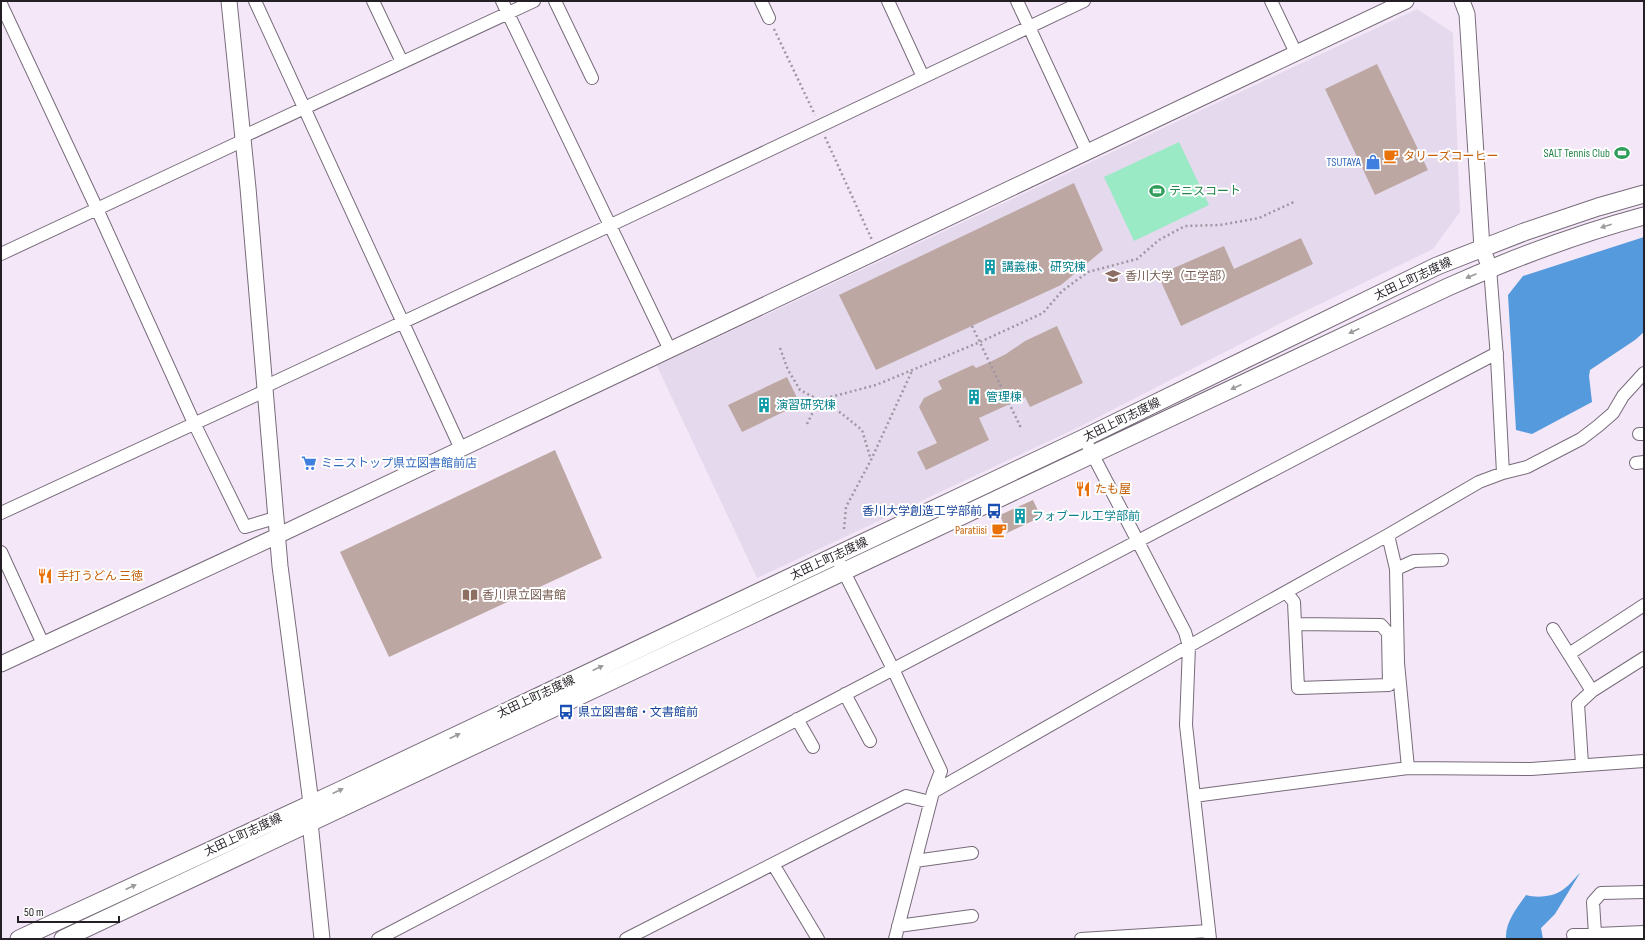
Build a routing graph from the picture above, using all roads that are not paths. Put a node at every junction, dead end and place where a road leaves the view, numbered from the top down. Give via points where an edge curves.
1 (229, 1) edge
2 (255, 1) edge
3 (373, 1) edge
4 (502, 1) edge
5 (534, 1) edge
6 (555, 1) edge
7 (761, 1) edge
8 (888, 1) edge
9 (1017, 1) edge
10 (1084, 1) edge
11 (1271, 1) edge
12 (1406, 1) edge
13 (1462, 1) edge
14 (1, 4) edge
15 (508, 14) junction
16 (769, 18) dead end
17 (1029, 27) junction
18 (1296, 53) junction
19 (402, 62) junction
20 (923, 77) junction
21 (592, 78) dead end
22 (304, 107) junction
23 (242, 139) junction
24 (1087, 152) junction
25 (1644, 194) edge
26 (98, 209) junction
27 (1644, 216) edge
28 (611, 225) junction
29 (1482, 248) junction
30 (1, 254) edge
31 (1490, 268) junction
32 (402, 322) junction
33 (670, 350) junction
34 (1497, 353) junction
35 (1644, 373) edge
36 (265, 389) junction
37 (194, 423) junction
38 (1084, 438) junction
39 (461, 449) junction
40 (1093, 454) junction
41 (1503, 473) junction
42 (1, 513) edge
43 (275, 518) junction
44 (1388, 535) junction
45 (277, 536) junction
46 (1138, 540) junction
47 (1, 552) edge
48 (836, 556) junction
49 (1442, 560) dead end
50 (1396, 569) junction
51 (844, 571) junction
52 (1286, 592) junction
53 (1644, 605) edge
54 (1295, 624) junction
55 (1553, 629) dead end
56 (43, 644) junction
57 (1189, 646) junction
58 (1569, 654) junction
59 (1644, 658) edge
60 (1, 664) edge
61 (893, 669) junction
62 (1592, 691) junction
63 (845, 694) junction
64 (797, 719) junction
65 (870, 741) dead end
66 (813, 747) dead end
67 (1644, 761) edge
68 (1582, 764) junction
69 (1408, 768) junction
70 (1194, 796) junction
71 (932, 797) junction
72 (311, 803) junction
73 (310, 822) junction
74 (972, 853) dead end
75 (915, 861) junction
76 (773, 864) junction
77 (1644, 892) edge
78 (972, 916) dead end
79 (1644, 932) edge
80 (1595, 934) junction
81 (894, 935) edge
82 (1209, 935) edge
83 (1573, 935) dead end
84 (19, 939) edge
85 (63, 939) edge
86 (322, 939) edge
87 (378, 939) edge
88 (626, 939) edge
89 (818, 939) edge
90 (1081, 939) edge

1 - 23 street
2 - 22 street
3 - 19 street
4 - 15 street
5 - 15 street
6 - 21 street
7 - 16 street
8 - 20 street
9 - 17 street
10 - 17 street
11 - 18 street
12 - 18 street
13 - 29 street via 1467,14
14 - 26 street
15 - 19 street
15 - 28 street
17 - 20 street
17 - 24 street
18 - 24 street
19 - 22 street
20 - 28 street
22 - 23 street
22 - 32 street
23 - 26 street
23 - 36 street
24 - 33 street
25 - 29 main road, 太田上町志度線 via 1598,207
26 - 30 street
26 - 37 street
27 -> 31 main road, 太田上町志度線 via 1604,227
28 - 32 street
28 - 33 street
29 - 31 street
29 - 38 main road, 太田上町志度線 via 1437,266
31 - 34 street
31 -> 40 main road, 太田上町志度線
32 - 36 street
32 - 39 street
33 - 39 street
34 - 41 street
34 - 46 street
35 - 41 street via 1623,396 1613,412 1581,439 1527,467
36 - 37 street
36 - 43 street
37 - 42 street
37 - 43 street via 245,527
38 - 40 street
38 - 48 main road, 太田上町志度線
39 - 45 street
40 - 46 street
40 - 51 main road, 太田上町志度線
41 - 44 street via 1479,482
43 - 45 street
44 - 50 street
44 - 52 street
45 - 56 street
45 - 72 street
46 - 57 street via 1185,632
46 - 61 street
47 - 56 street
48 - 51 street
72 -> 48 main road, 太田上町志度線
49 - 50 street via 1414,561
50 - 69 street via 1398,663
51 - 61 street
51 - 73 main road, 太田上町志度線
52 - 54 street via 1294,602
52 - 57 street
53 - 58 street
54 - 54 street via 1298,688 1390,685 1388,633 1381,625
55 - 58 street
56 - 60 street
57 - 70 street via 1186,725
57 - 71 street
58 - 62 street
59 - 62 street
61 - 63 street
61 - 71 street via 941,771
62 - 68 street via 1578,704
63 - 64 street
63 - 65 street
64 - 66 street
64 - 87 street
67 - 68 street
68 - 69 street via 1531,769
69 - 70 street
70 - 82 street
71 - 75 street
71 - 76 street via 906,796
72 - 73 street
84 -> 72 main road, 太田上町志度線
73 - 85 main road, 太田上町志度線
73 - 86 street
74 - 75 street
75 - 81 street
76 - 88 street
76 - 89 street
77 - 80 street via 1602,893 1593,902
78 - 81 street
79 - 80 street
80 - 83 street
82 - 90 street

